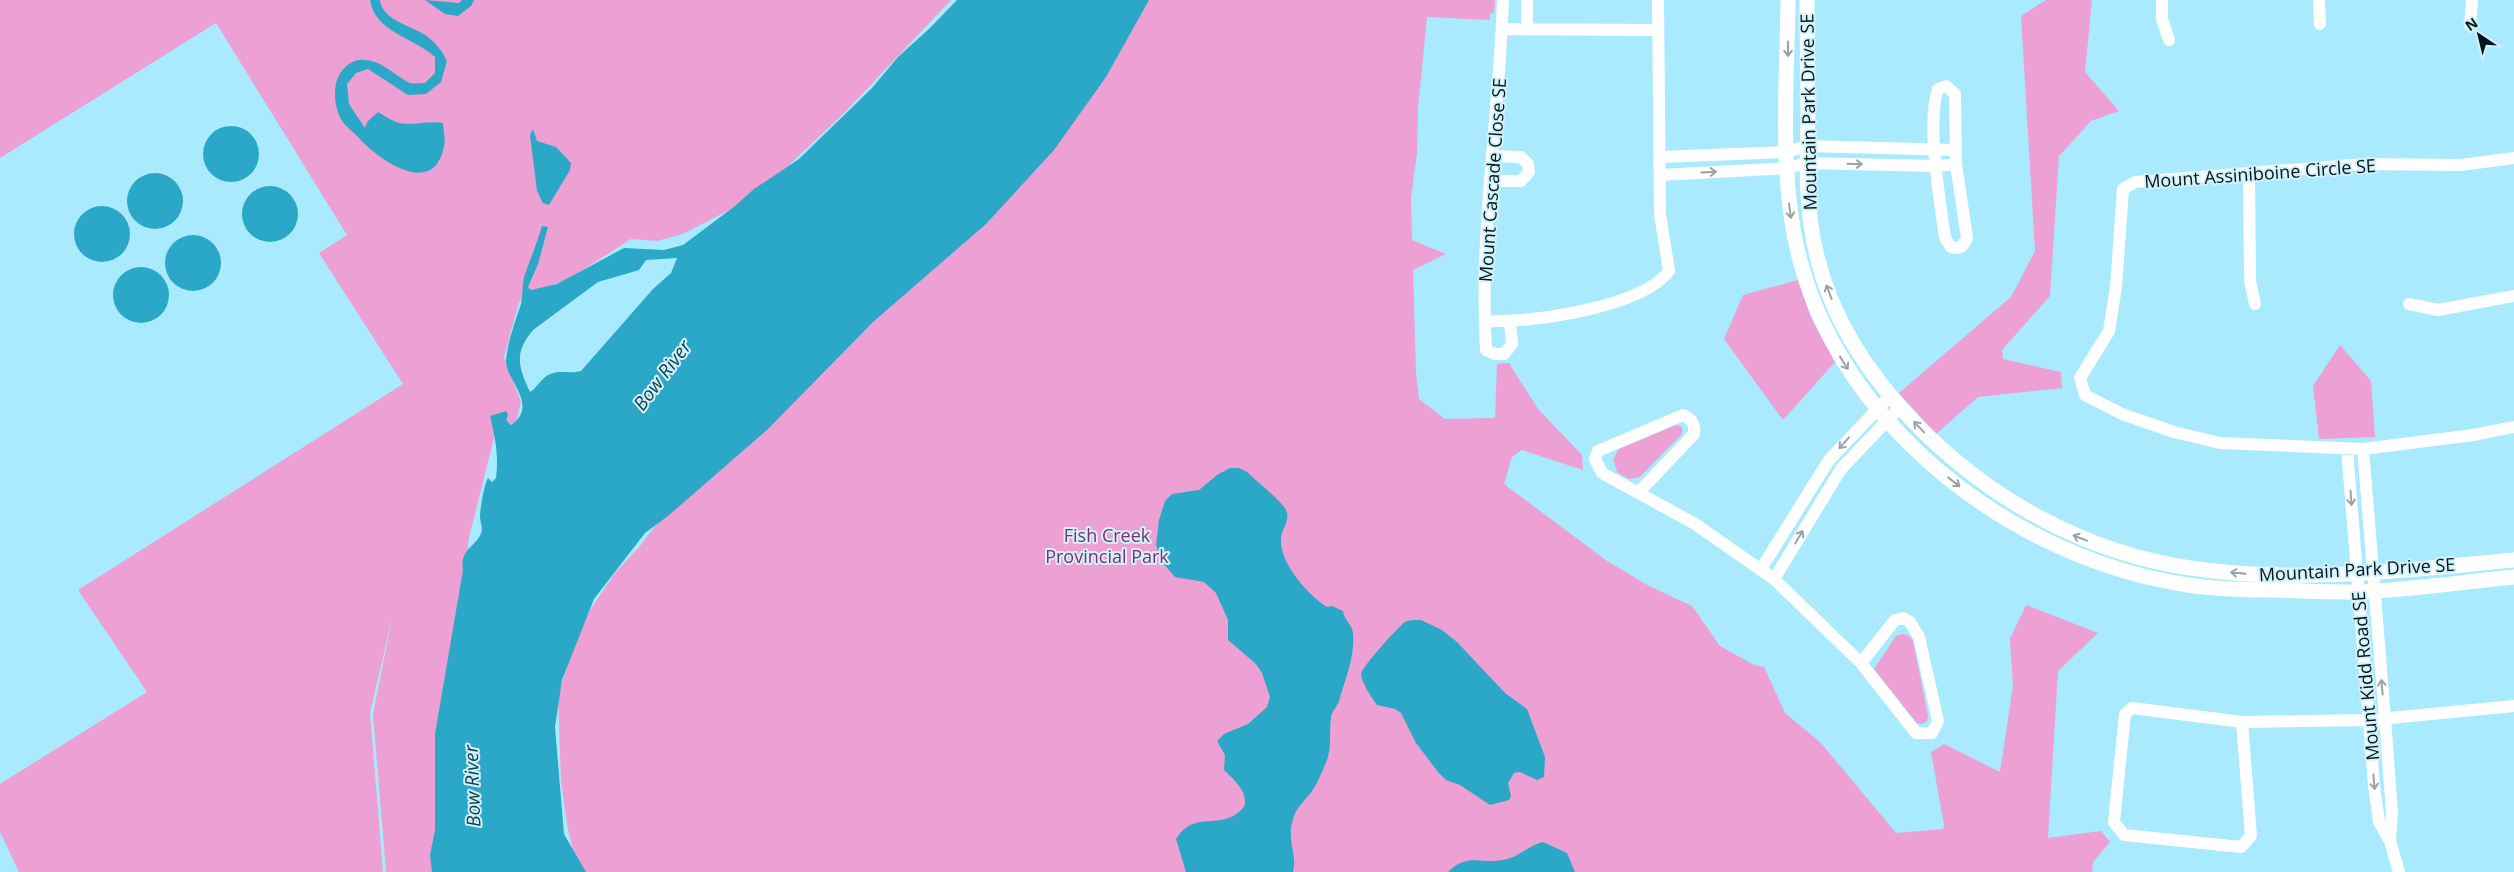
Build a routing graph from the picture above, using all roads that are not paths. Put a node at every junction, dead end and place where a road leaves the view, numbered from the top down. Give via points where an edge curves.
1 (1503, 0) edge
2 (1527, 0) edge
3 (1658, 0) edge
4 (1788, 0) edge
5 (1807, 0) edge
6 (2162, 0) edge
7 (2319, 0) edge
8 (2472, 0) edge
9 (2320, 24) dead end
10 (2470, 25) dead end
11 (1502, 29) junction
12 (1527, 29) junction
13 (1658, 30) junction
14 (2169, 40) dead end
15 (1806, 146) junction
16 (1935, 149) junction
17 (1956, 150) junction
18 (1787, 152) junction
19 (1493, 156) junction
20 (1660, 157) junction
21 (2514, 158) edge
22 (1806, 163) junction
23 (1956, 164) junction
24 (1936, 166) junction
25 (1788, 168) junction
26 (2249, 173) junction
27 (1661, 175) junction
28 (1491, 181) junction
29 (2514, 296) edge
30 (2256, 304) dead end
31 (2409, 304) dead end
32 (1485, 320) junction
33 (1510, 322) junction
34 (1890, 396) junction
35 (1900, 407) junction
36 (1876, 408) junction
37 (1886, 420) junction
38 (2514, 427) edge
39 (2347, 449) junction
40 (2362, 449) junction
41 (1807, 492) junction
42 (1638, 494) junction
43 (1821, 499) junction
44 (2514, 560) edge
45 (1761, 569) junction
46 (2373, 571) junction
47 (2356, 572) junction
48 (2514, 577) edge
49 (1774, 579) junction
50 (2374, 591) junction
51 (2358, 592) junction
52 (1860, 664) junction
53 (2514, 706) edge
54 (2385, 718) junction
55 (2370, 720) junction
56 (2242, 722) junction
57 (2390, 841) junction
58 (2399, 872) edge

1 - 11 street, Mount Cascade Close SE
2 - 12 street
3 - 13 street
4 -> 18 street, Mountain Park Drive SE
5 - 15 street, Mountain Park Drive SE
6 - 14 street via 2162,19
7 - 9 street
8 - 10 street
11 - 12 street
11 - 19 street, Mount Cascade Close SE
12 - 13 street
13 - 20 street
15 - 16 street
15 - 18 street
15 - 22 street, Mountain Park Drive SE
16 - 17 street
16 - 17 street via 1935,98 1938,90 1946,86 1956,94
16 - 24 street
17 - 23 street
18 - 20 street
18 - 25 street, Mountain Park Drive SE
19 - 28 street, Mount Cascade Close SE
19 - 28 street via 1521,158 1528,164 1529,172 1521,181
20 - 27 street
21 - 26 street, Mount Assiniboine Circle SE via 2460,165 2365,164
22 -> 24 street
22 - 25 street
34 -> 22 street, Mountain Park Drive SE via 1855,348 1826,284 1811,231
23 - 24 street
23 - 24 street via 1968,238 1957,249 1951,247 1945,238
27 -> 25 street
25 -> 36 street, Mountain Park Drive SE via 1789,205 1808,289 1840,357
26 - 30 street via 2250,281
26 - 39 street, Mount Assiniboine Circle SE via 2135,182 2123,189 2116,287 2109,331 2080,378 2084,395 2122,414 2174,432 2220,443
27 - 33 street via 1660,214 1670,271 1661,282 1601,307
28 - 32 street, Mount Cascade Close SE via 1484,246
29 - 31 street via 2438,310
32 - 33 street
32 - 33 street, Mount Cascade Close SE via 1486,350 1495,354 1504,354 1512,344
34 - 35 street, Mountain Park Drive SE
34 - 36 street
35 - 37 street
47 -> 35 street, Mountain Park Drive SE via 2249,574 2189,568 2138,557 2076,536 2008,499 1966,469 1931,440
36 - 37 street, Mountain Park Drive SE
36 -> 41 street via 1829,460
37 - 43 street via 1841,469
37 -> 51 street, Mountain Park Drive SE via 1953,482 1998,514 2071,552 2135,573 2187,585 2240,590
38 - 40 street, Mount Assiniboine Circle SE
39 - 40 street, Mount Assiniboine Circle SE
39 -> 47 street, Mount Kidd Road SE
40 - 46 street, Mount Kidd Road SE
41 - 43 street
41 - 45 street
42 - 42 street via 1694,434 1695,426 1691,420 1683,415 1598,451 1595,459 1602,472
42 - 45 street via 1695,524
49 -> 43 street
44 - 46 street, Mountain Park Drive SE
45 - 49 street
46 - 47 street, Mountain Park Drive SE
46 - 50 street, Mount Kidd Road SE
47 - 51 street, Mount Kidd Road SE
48 - 50 street, Mountain Park Drive SE
49 - 52 street
50 - 51 street, Mountain Park Drive SE
54 -> 50 street, Mount Kidd Road SE
51 - 55 street, Mount Kidd Road SE
52 - 52 street via 1895,620 1902,618 1910,622 1919,637 1938,721 1932,733 1916,733
53 - 54 street
54 - 55 street
54 - 57 street, Mount Kidd Road SE via 2392,813
55 - 56 street
55 -> 57 street, Mount Kidd Road SE via 2379,822
56 - 56 street via 2132,708 2124,714 2114,822 2119,830 2124,835 2241,847 2251,836
57 - 58 street, Mount Kidd Road SE

